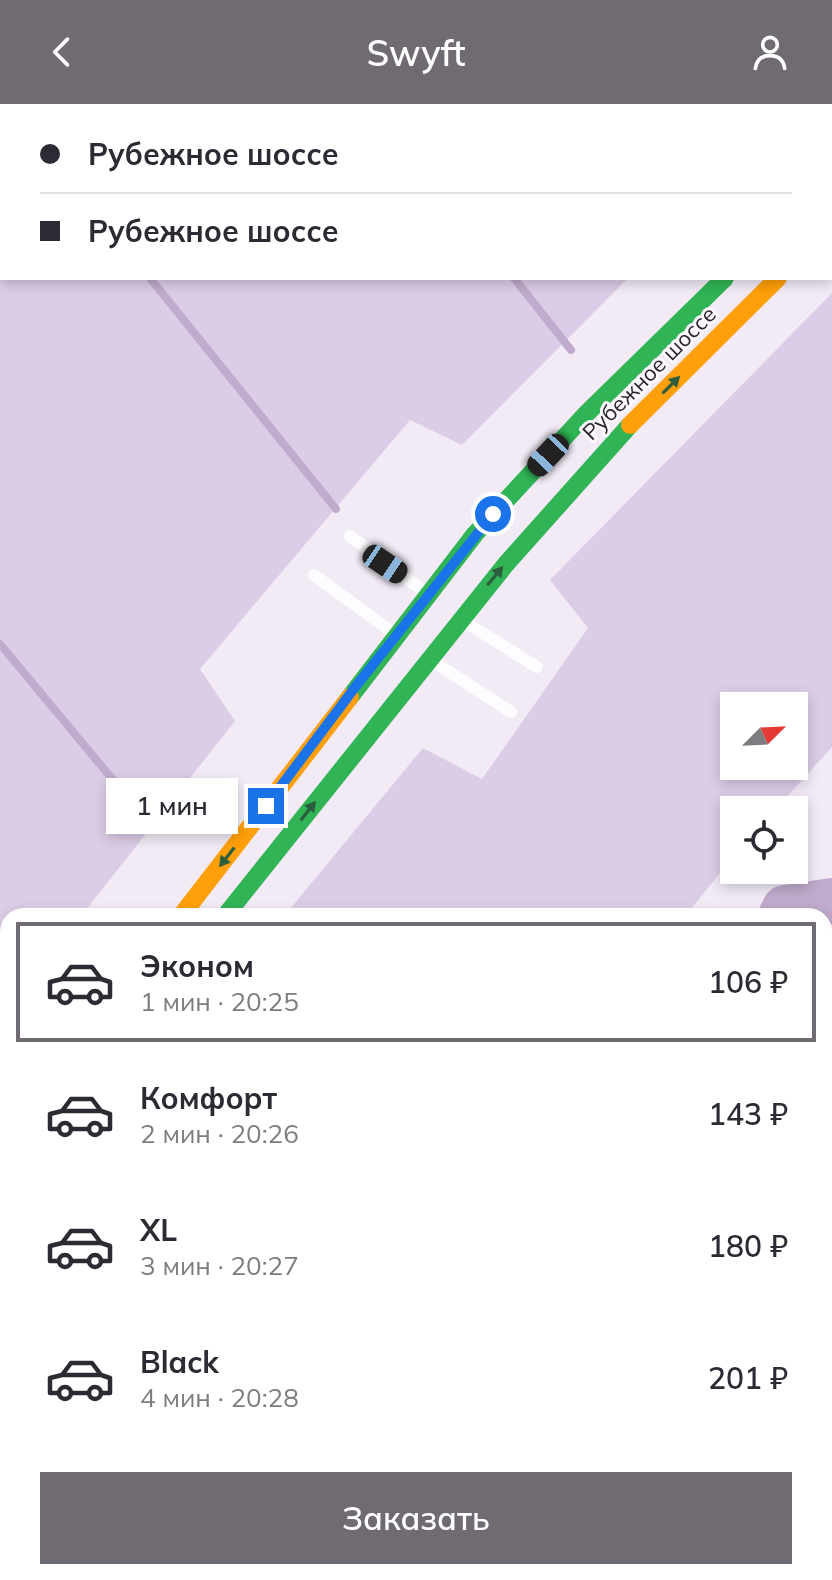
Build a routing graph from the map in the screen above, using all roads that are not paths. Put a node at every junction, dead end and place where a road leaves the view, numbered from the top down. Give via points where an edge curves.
1 (723, 280) edge
2 (776, 280) edge
3 (350, 536) dead end
4 (314, 575) dead end
5 (428, 594) junction
6 (459, 618) junction
7 (396, 636) junction
8 (428, 658) junction
9 (537, 667) dead end
10 (511, 712) dead end
11 (187, 908) edge
12 (231, 908) edge

1 - 5 main road, Рубежное шоссе via 585,415 475,534
6 -> 2 main road, Рубежное шоссе via 610,445
3 - 5 lane
4 - 7 lane
5 - 7 main road, Рубежное шоссе
6 - 8 main road, Рубежное шоссе
6 - 9 lane
7 -> 11 main road, Рубежное шоссе
8 - 10 lane
12 -> 8 main road, Рубежное шоссе

